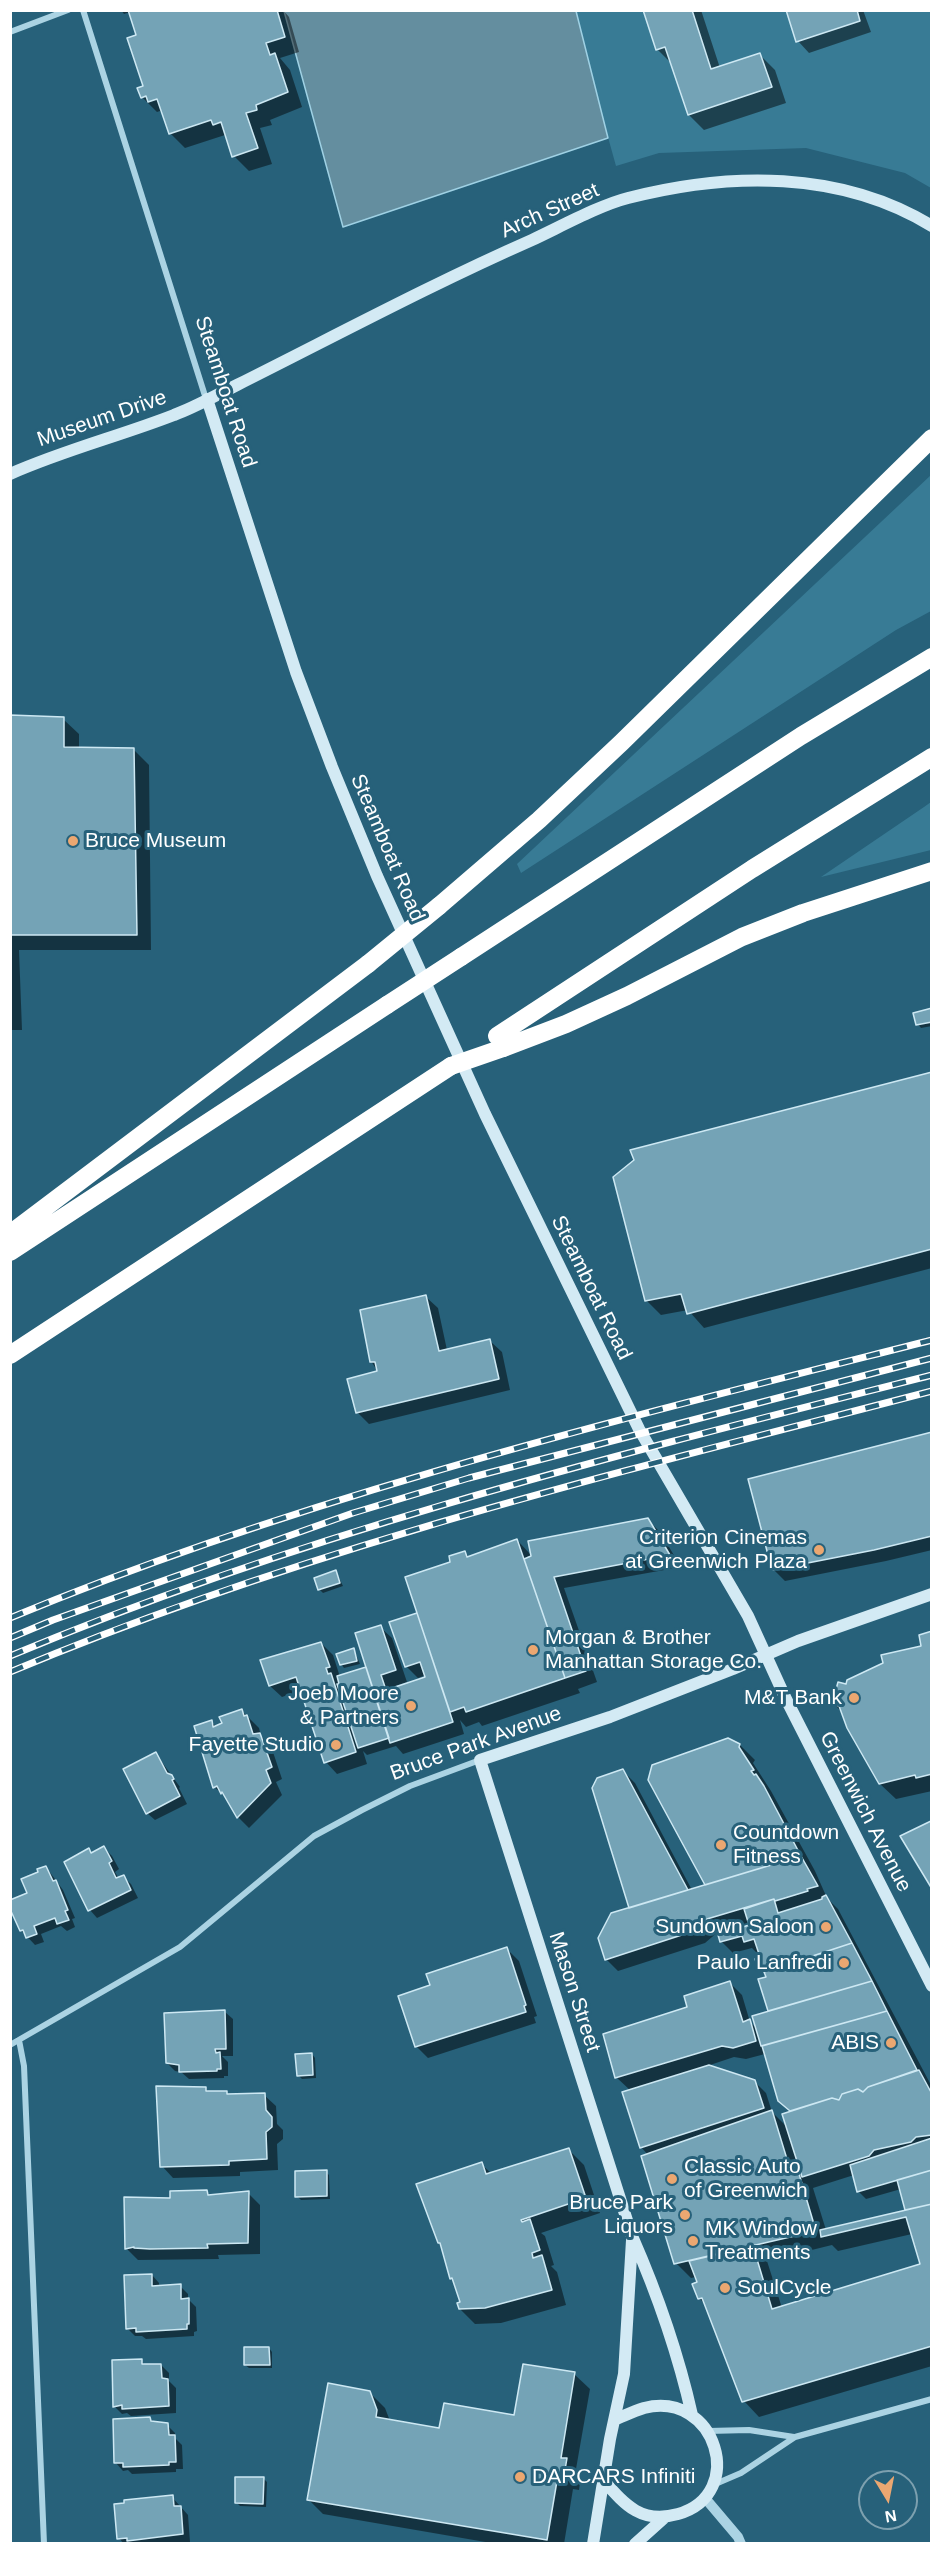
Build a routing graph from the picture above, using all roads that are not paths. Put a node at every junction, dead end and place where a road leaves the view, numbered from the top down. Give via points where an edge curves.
1 (68, 10) edge
2 (83, 10) edge
3 (10, 32) edge
4 (932, 226) edge
5 (207, 399) junction
6 (932, 438) edge
7 (10, 474) edge
8 (932, 657) edge
9 (932, 757) edge
10 (932, 871) edge
11 (500, 1042) junction
12 (10, 1234) edge
13 (10, 1252) edge
14 (10, 1355) edge
15 (932, 1594) edge
16 (766, 1655) junction
17 (480, 1760) junction
18 (932, 1986) edge
19 (19, 2040) junction
20 (10, 2044) edge
21 (632, 2236) junction
22 (932, 2399) edge
23 (692, 2415) junction
24 (614, 2420) junction
25 (708, 2431) junction
26 (795, 2437) junction
27 (604, 2481) junction
28 (713, 2485) junction
29 (705, 2498) junction
30 (664, 2518) junction
31 (45, 2544) edge
32 (593, 2544) edge
33 (635, 2544) edge
34 (741, 2544) edge

1 - 3 street
2 - 5 street, Steamboat Road
4 - 5 main road, Arch Street via 886,204 825,185 756,179 682,186 625,198 485,261
5 - 7 main road, Museum Drive
5 - 16 main road, Steamboat Road via 296,672 377,876 490,1125 639,1429 730,1584
6 - 12 highway, bridge via 539,820 368,964
8 - 13 highway, bridge via 791,743
9 - 11 highway via 752,869
10 - 11 highway via 742,937 566,1024
11 - 14 highway, bridge via 451,1066
15 - 16 main road, Bruce Park Avenue
16 - 17 main road, Bruce Park Avenue via 610,1717
16 - 18 main road, Greenwich Avenue
17 - 19 street, Bruce Park Avenue via 410,1786 314,1836 180,1947
17 - 21 main road, Mason Street
19 - 20 street, Bruce Park Avenue
19 - 31 street via 24,2066
21 - 23 main road, Mason Street via 651,2279
21 - 24 main road, Mason Street via 627,2346
22 - 26 street
23 - 24 main road via 673,2407 645,2408
23 - 25 main road
24 - 27 main road, Mason Street
25 - 26 street via 749,2430
25 - 28 main road via 717,2453
26 - 28 street via 741,2473
27 - 30 main road via 621,2501 641,2514
27 - 32 main road, Mason Street
28 - 29 main road
29 - 30 main road via 690,2510
29 - 34 street
30 - 33 main road

